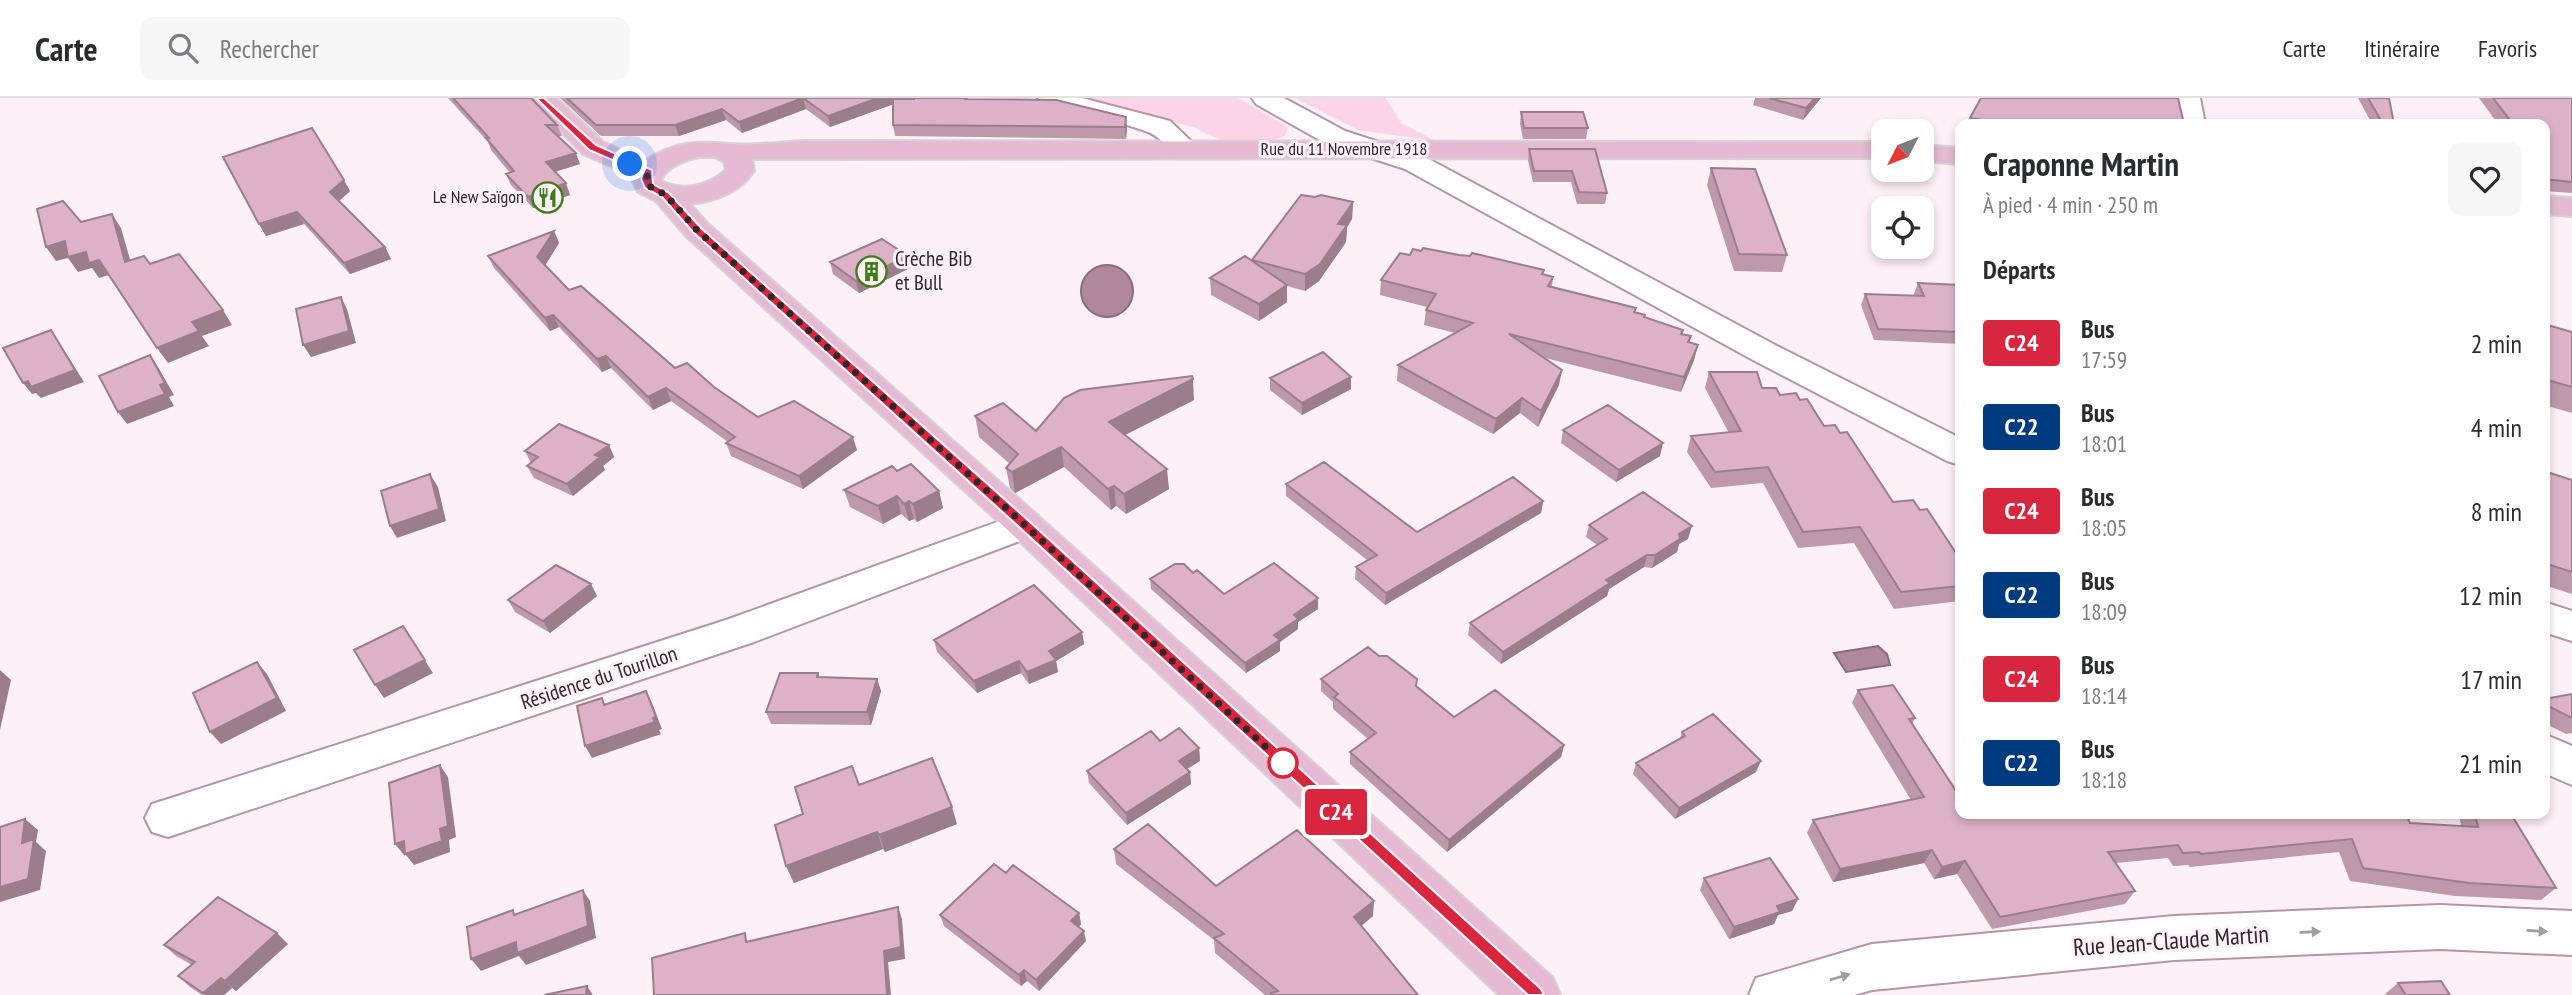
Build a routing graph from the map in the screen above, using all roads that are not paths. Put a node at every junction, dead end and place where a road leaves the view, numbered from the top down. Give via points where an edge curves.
1 (541, 98) edge
2 (1051, 98) edge
3 (1265, 98) edge
4 (2187, 98) edge
5 (2191, 119) edge
6 (593, 148) junction
7 (1184, 148) junction
8 (1370, 149) junction
9 (1871, 150) edge
10 (682, 152) junction
11 (1934, 154) edge
12 (1955, 156) edge
13 (734, 162) junction
14 (657, 183) junction
15 (709, 192) junction
16 (2550, 205) edge
17 (2572, 207) edge
18 (697, 230) junction
19 (1955, 450) edge
20 (1025, 525) junction
21 (2550, 619) edge
22 (2572, 626) edge
23 (2550, 755) edge
24 (2572, 767) edge
25 (168, 818) dead end
26 (2572, 933) edge
27 (1535, 995) edge
28 (1774, 995) edge

1 - 6 main road
2 - 7 street via 1160,127
3 - 8 street via 1335,137
4 - 5 street
6 - 10 main road
6 - 14 main road
7 - 8 main road, Rue du 11 Novembre 1918
7 - 13 main road, Rue du 11 Novembre 1918 via 806,149
8 - 9 main road, Rue du 11 Novembre 1918
8 - 19 street via 1415,163
10 - 13 main road via 706,149
10 - 14 main road via 655,164
11 - 12 main road
13 - 15 main road via 723,186
14 - 15 main road via 679,196
14 - 18 main road
15 - 18 main road
16 - 17 main road
18 - 20 main road
20 - 25 street, Résidence du Tourillon via 740,631
20 - 27 main road
21 - 22 street
23 - 24 street
28 -> 26 street, Rue Jean-Claude Martin via 1872,967 2174,938 2440,927

